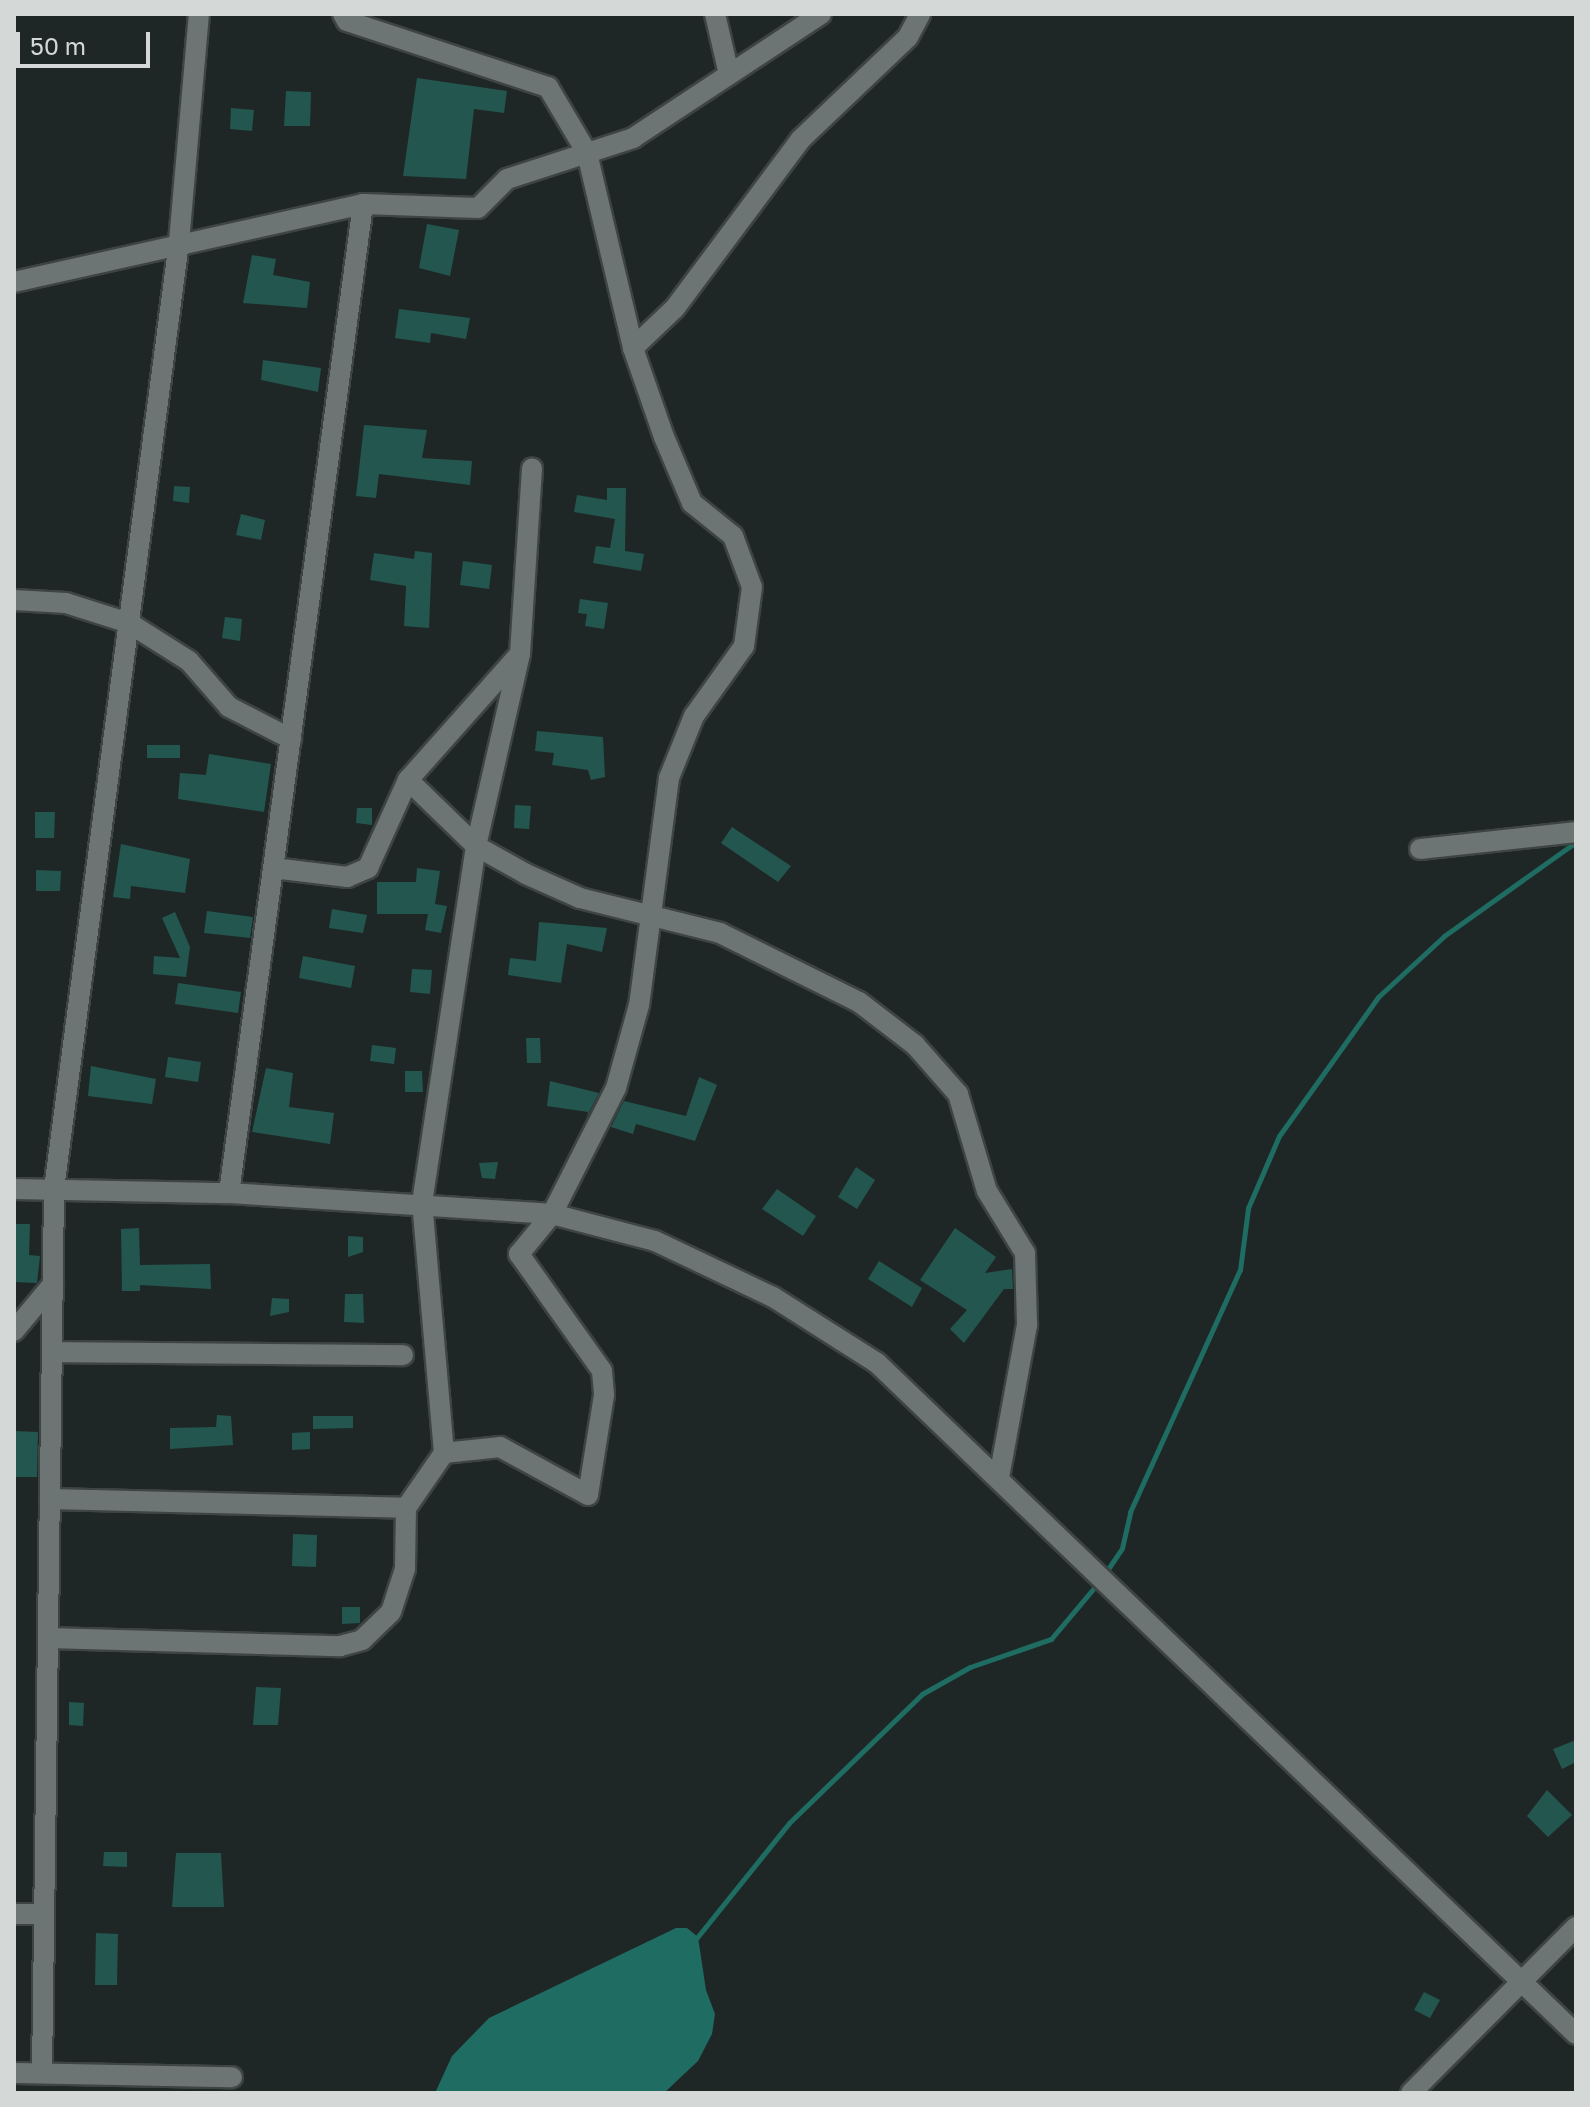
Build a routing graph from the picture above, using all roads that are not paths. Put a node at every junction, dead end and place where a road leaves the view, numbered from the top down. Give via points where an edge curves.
1 (199, 14) edge
2 (343, 14) edge
3 (715, 14) edge
4 (821, 14) edge
5 (920, 14) edge
6 (729, 74) junction
7 (587, 153) junction
8 (363, 204) junction
9 (179, 242) junction
10 (14, 282) edge
11 (633, 348) junction
12 (532, 468) dead end
13 (14, 600) edge
14 (129, 623) junction
15 (520, 654) junction
16 (291, 739) junction
17 (408, 780) junction
18 (1576, 832) edge
19 (476, 846) junction
20 (1420, 849) dead end
21 (273, 868) junction
22 (647, 913) junction
23 (14, 1189) edge
24 (54, 1189) junction
25 (229, 1193) junction
26 (422, 1203) junction
27 (552, 1214) junction
28 (53, 1284) junction
29 (14, 1331) edge
30 (52, 1352) junction
31 (403, 1355) dead end
32 (444, 1453) junction
33 (999, 1478) junction
34 (50, 1499) junction
35 (406, 1508) junction
36 (48, 1638) junction
37 (14, 1914) edge
38 (44, 1914) junction
39 (1576, 1927) edge
40 (1523, 1982) junction
41 (1576, 2034) edge
42 (14, 2073) edge
43 (42, 2073) junction
44 (232, 2077) dead end
45 (1411, 2093) edge

1 - 9 street
2 - 7 street via 347,21 548,87
3 - 6 street
4 - 6 street
5 - 11 street via 908,37 800,140 675,308
6 - 7 street via 633,138
7 - 8 street via 507,179 478,208
7 - 11 street
8 - 9 street
8 - 16 street
9 - 10 street
9 - 14 street
11 - 22 street via 692,503 733,536 752,587 744,646 694,716 669,778
12 - 15 street
13 - 14 street via 66,603
14 - 16 street via 189,661 229,707
14 - 24 street
15 - 17 street
15 - 19 street
16 - 21 street
17 - 19 street
17 - 21 street via 368,868 347,877
18 - 20 street
19 - 22 street via 580,898
19 - 26 street
21 - 25 street
22 - 27 street via 639,1005 616,1088
22 - 33 street via 720,933 859,1002 915,1045 958,1094 987,1191 1025,1253 1027,1325
23 - 24 street
24 - 25 street
24 - 28 street
25 - 26 street
26 - 27 street
26 - 32 street
27 - 32 street via 519,1254 602,1371 604,1395 588,1495 500,1447
27 - 33 street via 655,1241 773,1297 877,1363
28 - 29 street
28 - 30 street
30 - 31 street
30 - 34 street
32 - 35 street
33 - 40 street
34 - 35 street
34 - 36 street
35 - 36 street via 405,1569 396,1598 391,1612 362,1640 340,1646
36 - 38 street
37 - 38 street
38 - 43 street
39 - 40 street
40 - 41 street
40 - 45 street
42 - 43 street
43 - 44 street

